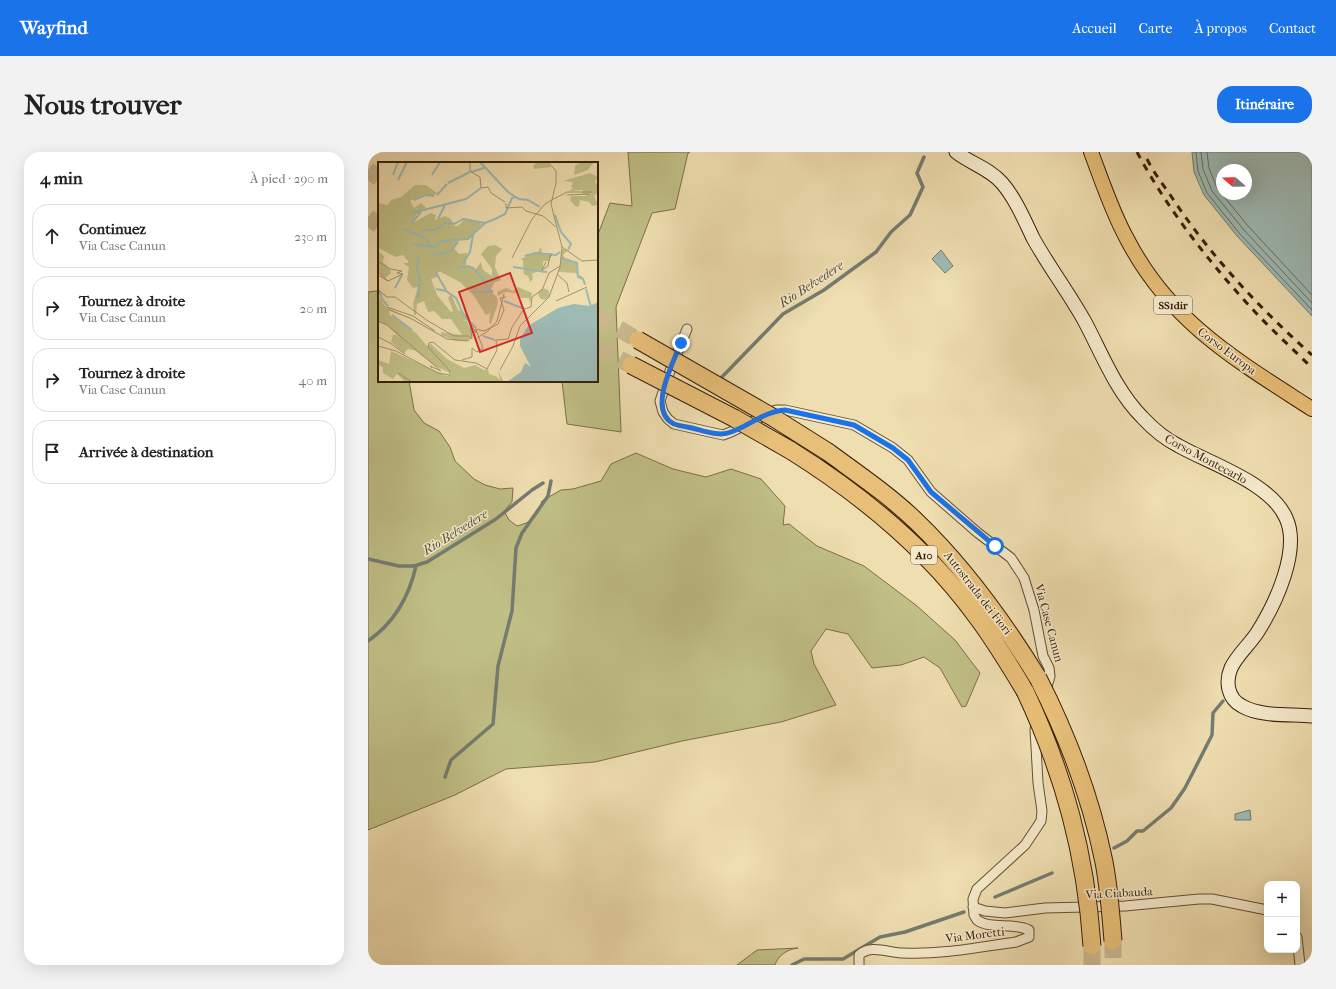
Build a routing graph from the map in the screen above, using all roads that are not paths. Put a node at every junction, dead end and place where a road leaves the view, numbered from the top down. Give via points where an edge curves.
1 (956, 152) edge
2 (1091, 152) edge
3 (687, 329) dead end
4 (638, 340) tunnel mouth
5 (631, 366) tunnel mouth
6 (1312, 409) edge
7 (1312, 716) edge
8 (973, 906) junction
9 (1264, 909) edge
10 (1113, 942) tunnel mouth
11 (1092, 946) tunnel mouth
12 (1299, 953) edge
13 (859, 965) edge
14 (1300, 965) edge

1 - 7 main road, Corso Montecarlo via 990,172 1004,185 1124,394 1140,416 1159,434 1263,490 1283,511 1289,524 1291,538 1283,580 1263,623 1232,667 1228,688 1233,699 1248,709 1263,713
2 - 6 main road, Corso Europa / SS1dir via 1126,238 1165,296 1203,335 1223,351
3 - 8 street, Via Case Canun via 660,401 663,412 674,424 723,435 776,410 785,410 854,425 908,460 931,492 1011,558 1024,578 1050,676 1035,729 1042,811 1040,821 1025,845 978,889
4 - 10 highway, Autostrada dei Fiori / A10, bridge via 774,418 828,452 894,501 941,546 989,603 1038,678 1070,746 1104,862
5 - 11 highway, Autostrada dei Fiori / A10, bridge via 734,418 840,483 886,518 936,566 984,626 1025,691 1048,746 1070,812 1087,886
8 - 9 street, Via Ciabauda via 985,911 1005,913 1045,908 1125,906 1212,899
8 - 13 street, Via Moretti via 974,915 981,923 1023,927 1029,930 1029,937 1016,942 924,953 870,949 859,955
12 - 14 street

